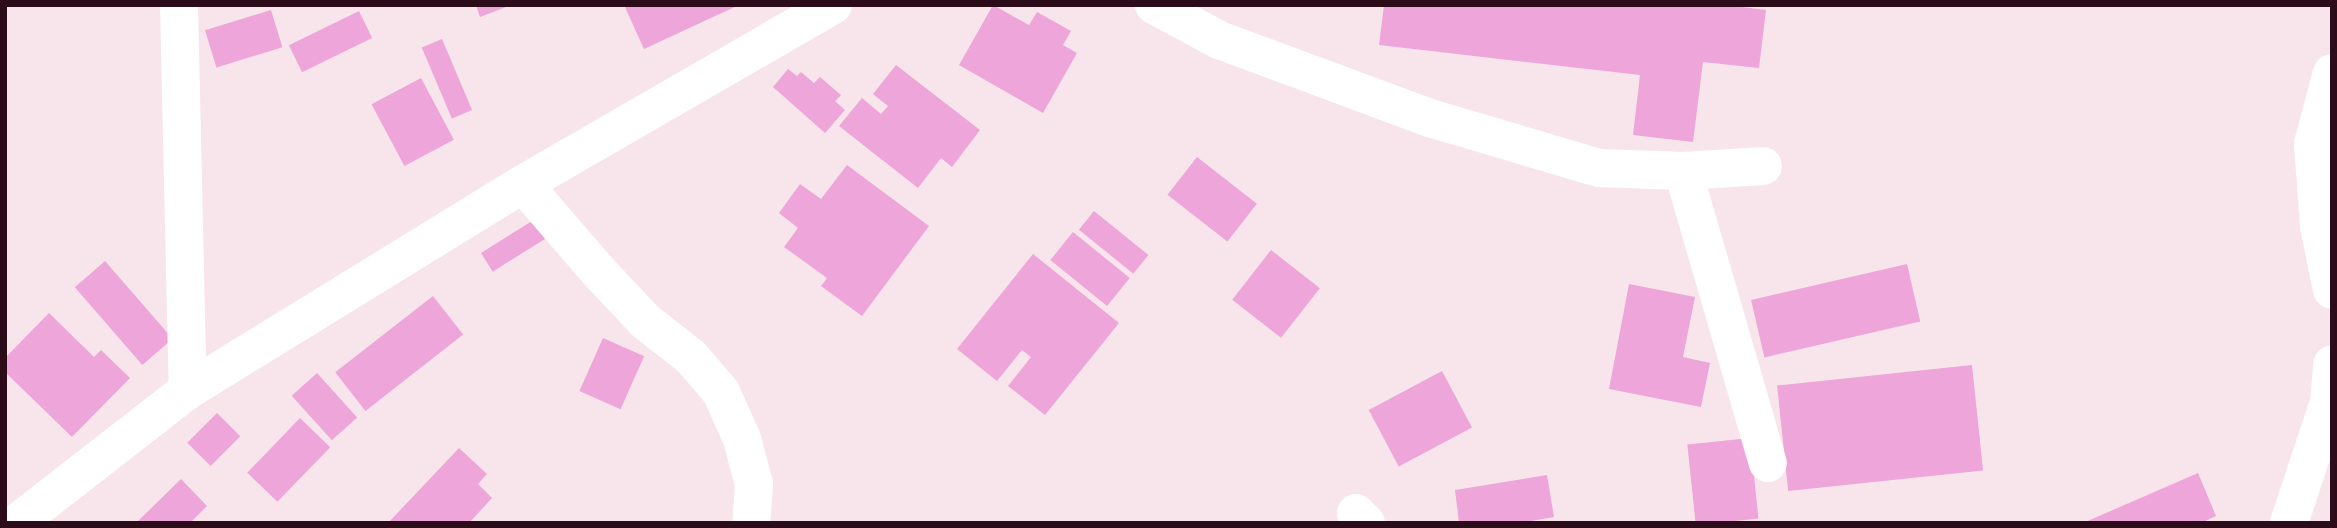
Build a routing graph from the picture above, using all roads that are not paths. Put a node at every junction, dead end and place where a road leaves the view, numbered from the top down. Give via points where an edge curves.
1 (179, 5) edge
2 (833, 5) edge
3 (1154, 5) edge
4 (2332, 72) edge
5 (2322, 149) edge
6 (1763, 166) dead end
7 (1683, 171) junction
8 (523, 184) junction
9 (2332, 290) edge
10 (2332, 364) edge
11 (188, 390) junction
12 (1769, 463) dead end
13 (17, 523) edge
14 (751, 523) edge
15 (2289, 523) edge

1 - 11 street
2 - 8 street
3 - 7 street via 1219,40 1430,118 1599,168
4 - 5 street
5 - 9 street via 2319,226
6 - 7 street
7 - 12 street
8 - 11 street
8 - 14 street via 645,321 691,357 720,392 742,439 754,484
10 - 15 street via 2329,401
11 - 13 street

